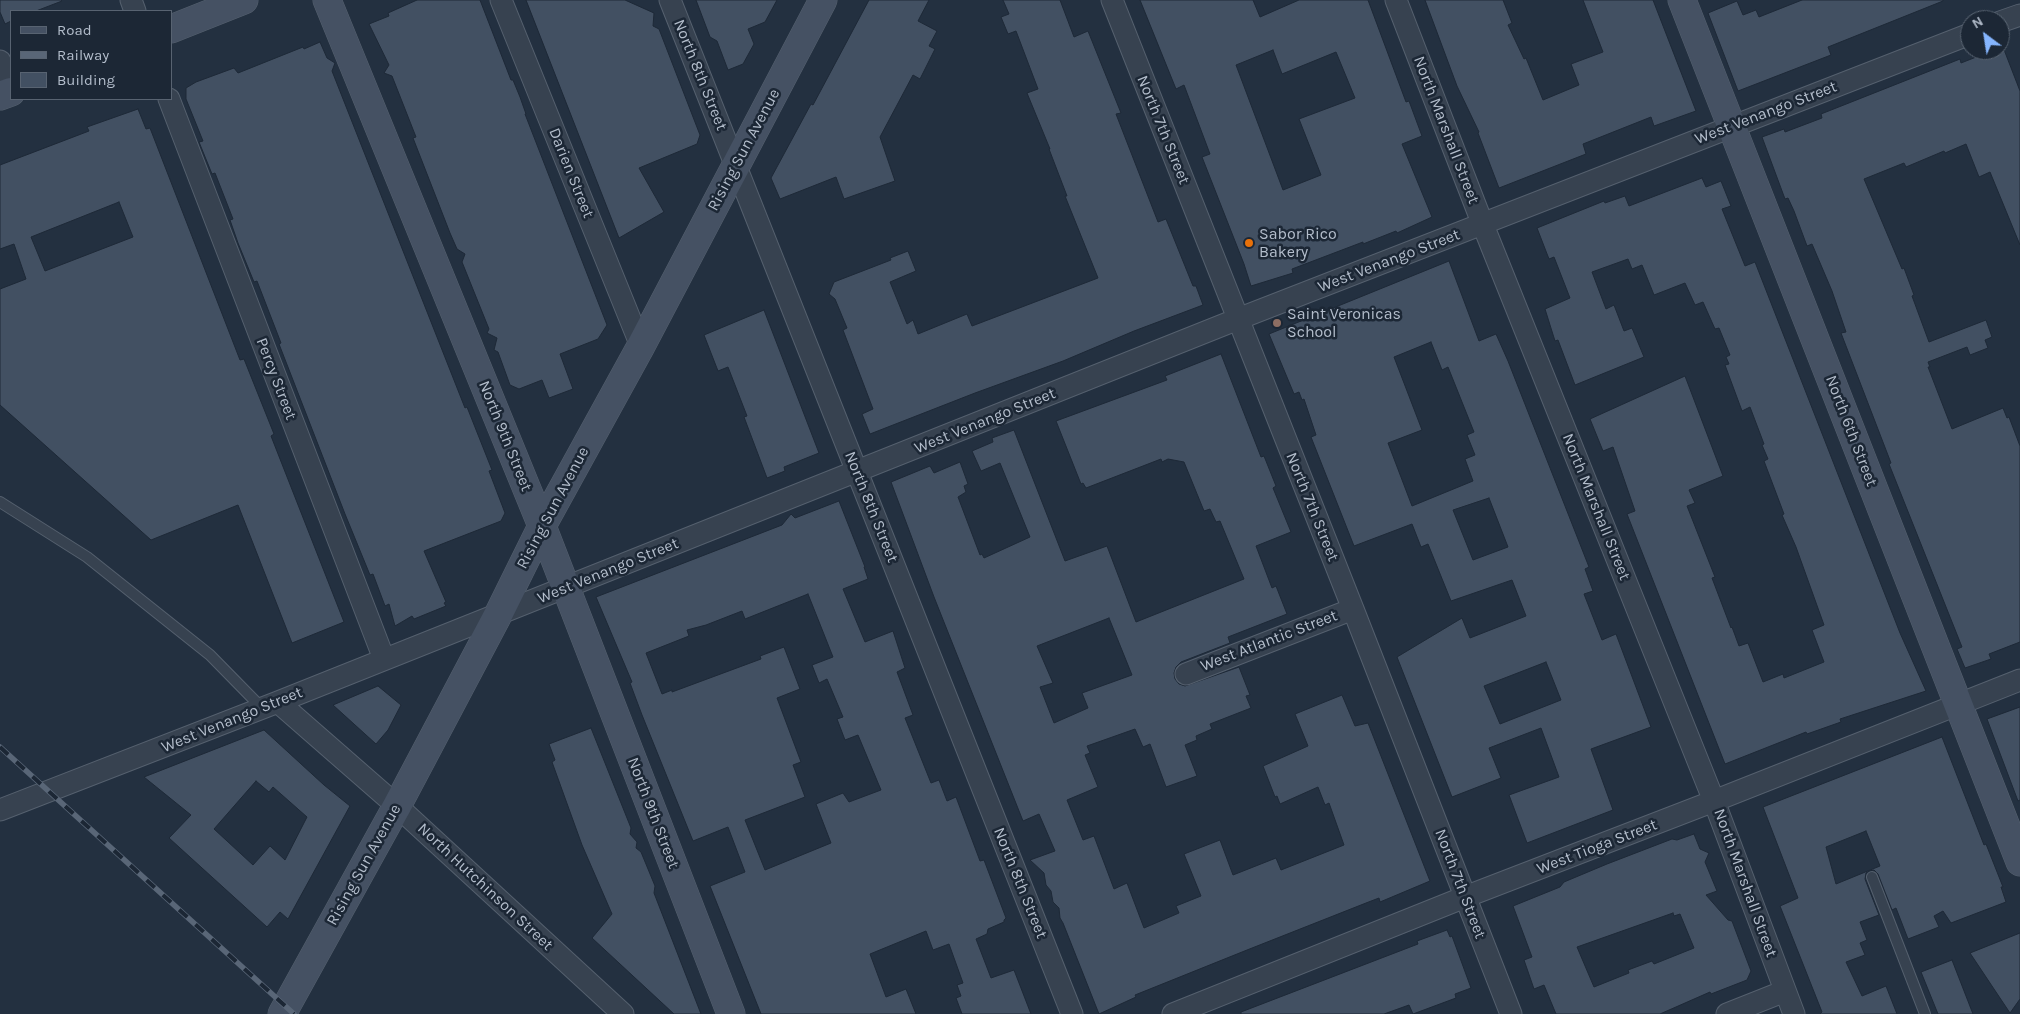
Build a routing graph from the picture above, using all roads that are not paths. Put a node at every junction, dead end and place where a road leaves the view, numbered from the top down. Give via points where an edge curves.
1 (244, 0) edge
2 (327, 0) edge
3 (501, 0) edge
4 (670, 0) edge
5 (823, 0) edge
6 (1112, 0) edge
7 (1396, 0) edge
8 (1682, 0) edge
9 (2017, 0) edge
10 (2020, 8) edge
11 (172, 29) edge
12 (1960, 38) edge
13 (0, 61) edge
14 (10, 88) edge
15 (169, 100) edge
16 (1732, 127) junction
17 (737, 165) junction
18 (1483, 225) junction
19 (1238, 320) junction
20 (641, 346) junction
21 (858, 472) junction
22 (0, 502) edge
23 (542, 526) junction
24 (566, 587) junction
25 (1353, 609) junction
26 (498, 615) junction
27 (384, 659) junction
28 (1186, 674) dead end
29 (2020, 680) edge
30 (1958, 704) junction
31 (270, 705) junction
32 (1714, 801) junction
33 (397, 806) junction
34 (0, 810) edge
35 (2020, 862) edge
36 (1872, 878) dead end
37 (1465, 897) junction
38 (1785, 991) junction
39 (282, 1014) edge
40 (623, 1014) edge
41 (731, 1014) edge
42 (1072, 1014) edge
43 (1173, 1014) edge
44 (1511, 1014) edge
45 (1727, 1014) edge
46 (1794, 1014) edge
47 (1925, 1014) edge

1 - 11 street
2 - 23 street, North 9th Street
3 - 20 street, Darien Street
4 - 17 street, North 8th Street
5 - 17 street, Rising Sun Avenue
6 - 19 street, North 7th Street
7 - 18 street, North Marshall Street
8 - 16 street, North 6th Street
9 - 10 street
12 - 16 street, West Venango Street
13 - 14 street
15 - 27 street, Percy Street
16 - 18 street, West Venango Street
16 - 30 street, North 6th Street
17 - 20 street, Rising Sun Avenue
17 - 21 street, North 8th Street
18 - 19 street, West Venango Street
18 - 32 street, North Marshall Street
19 - 21 street, West Venango Street
19 - 25 street, North 7th Street
20 - 23 street, Rising Sun Avenue
21 - 24 street, West Venango Street
21 - 42 street, North 8th Street
22 - 31 lane via 87,557
23 - 24 street, North 9th Street
23 - 26 street, Rising Sun Avenue
24 - 26 street, West Venango Street
24 - 41 street, North 9th Street
25 - 28 street, West Atlantic Street
25 - 37 street, North 7th Street
26 - 27 street, West Venango Street
26 - 33 street, Rising Sun Avenue
27 - 31 street, West Venango Street
29 - 30 street, West Tioga Street
30 - 32 street, West Tioga Street
30 - 35 street, North 6th Street
31 - 33 street, North Hutchinson Street
31 - 34 street, West Venango Street
32 - 37 street, West Tioga Street
32 - 38 street, North Marshall Street
33 - 39 street, Rising Sun Avenue
33 - 40 street, North Hutchinson Street
36 - 47 lane
37 - 43 street, West Tioga Street
37 - 44 street, North 7th Street
38 - 45 street
38 - 46 street, North Marshall Street

